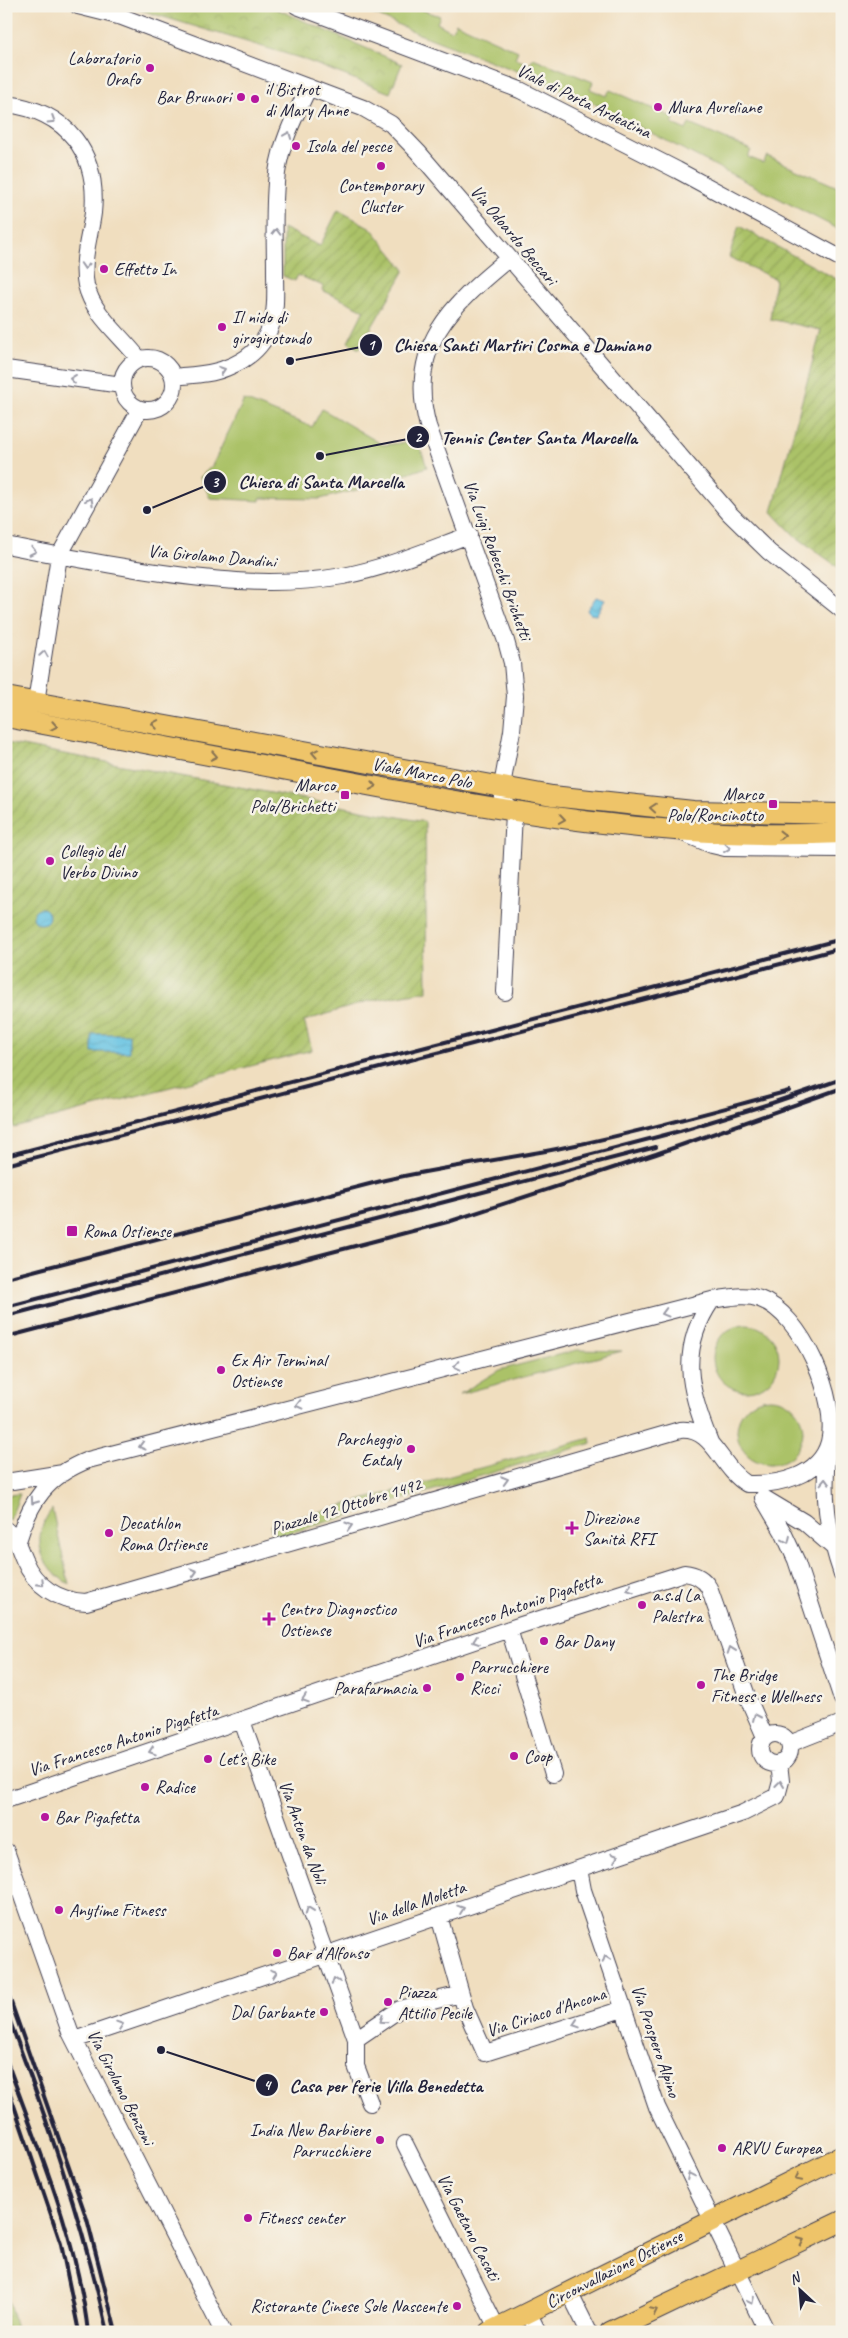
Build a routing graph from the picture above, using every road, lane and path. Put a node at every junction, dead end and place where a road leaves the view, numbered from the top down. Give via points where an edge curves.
1 (297, 6) edge
2 (84, 7) edge
3 (309, 87) junction
4 (6, 104) edge
5 (842, 258) edge
6 (508, 259) junction
7 (139, 359) junction
8 (6, 369) edge
9 (174, 376) junction
10 (122, 385) junction
11 (140, 410) junction
12 (469, 535) junction
13 (6, 546) edge
14 (59, 556) junction
15 (842, 610) edge
16 (6, 697) edge
17 (36, 702) junction
18 (6, 717) edge
19 (501, 788) junction
20 (514, 813) junction
21 (842, 814) edge
22 (807, 815) junction
23 (826, 839) edge
24 (842, 848) edge
25 (505, 992) dead end
26 (712, 1300) junction
27 (710, 1442) junction
28 (828, 1443) junction
29 (65, 1472) junction
30 (6, 1482) edge
31 (747, 1484) junction
32 (762, 1498) junction
33 (12, 1536) edge
34 (832, 1547) junction
35 (842, 1574) edge
36 (509, 1629) junction
37 (842, 1699) edge
38 (242, 1721) junction
39 (841, 1724) edge
40 (765, 1737) junction
41 (789, 1744) junction
42 (779, 1763) junction
43 (553, 1774) dead end
44 (6, 1800) edge
45 (6, 1851) edge
46 (579, 1869) junction
47 (439, 1916) junction
48 (326, 1956) junction
49 (461, 1994) junction
50 (623, 2009) junction
51 (356, 2039) junction
52 (74, 2040) junction
53 (370, 2103) dead end
54 (405, 2144) dead end
55 (842, 2156) edge
56 (712, 2220) junction
57 (842, 2221) edge
58 (736, 2270) junction
59 (569, 2292) junction
60 (528, 2312) junction
61 (493, 2330) edge
62 (223, 2332) edge
63 (538, 2332) edge
64 (588, 2332) edge
65 (610, 2332) edge
66 (766, 2332) edge

1 - 5 street, Viale di Porta Ardeatina via 520,90
2 - 3 street, Via Odoardo Beccari via 122,17
3 - 6 street, Via Odoardo Beccari via 369,111 391,124
9 -> 3 street via 213,372 234,365 259,347 269,330 274,309 279,163
4 -> 7 street via 27,108 54,121 85,152 94,192 85,264 86,285 99,312
6 - 12 street, Via Luigi Robecchi Brichetti via 449,313 431,346 423,379 428,426
6 - 15 street, Via Odoardo Beccari via 730,514 769,552
7 - 9 street via 164,362
7 - 10 street via 126,370
10 -> 8 street
9 - 11 street via 170,400 156,410
10 - 11 street via 127,400
14 -> 11 street
12 - 14 street, Via Girolamo Dandini via 369,570 290,582 241,582 185,576
12 - 19 street, Via Luigi Robecchi Brichetti via 508,646 515,682 515,714
13 -> 14 street, Via Girolamo Dandini
17 -> 14 street
16 - 17 main road, Viale Marco Polo
19 -> 17 main road, Viale Marco Polo
18 -> 20 main road, Viale Marco Polo
19 - 20 street via 503,801
22 -> 19 main road, Viale Marco Polo via 661,808
20 -> 23 main road, Viale Marco Polo via 681,832
20 - 25 street
21 - 22 main road, Viale Marco Polo
22 - 23 street via 819,822
23 - 24 street, Viale Marco Polo
26 - 27 street, Piazzale 12 Ottobre 1492 via 695,1329 690,1361 696,1399
26 - 28 street, Piazzale 12 Ottobre 1492 via 746,1295 771,1303 790,1319 807,1346 823,1386 830,1422
26 -> 29 street, Piazzale 12 Ottobre 1492 via 103,1456
27 - 31 street, Piazzale 12 Ottobre 1492 via 727,1467
33 -> 27 street, Piazzale 12 Ottobre 1492 via 38,1582 63,1598 86,1602 675,1431 693,1430
28 - 31 street via 816,1462 800,1475 771,1484
34 -> 28 street, Piazzale 12 Ottobre 1492 via 825,1503
29 - 30 street, Piazzale 12 Ottobre 1492
29 -> 33 street, Piazzale 12 Ottobre 1492 via 34,1500
31 - 32 street, Piazzale 12 Ottobre 1492
32 - 34 street, Piazzale 12 Ottobre 1492 via 804,1522
32 -> 37 street, Piazzale 12 Ottobre 1492 via 796,1560
34 - 35 street, Piazzale 12 Ottobre 1492
36 -> 38 street, Via Francesco Antonio Pigafetta
40 -> 36 street, Via Francesco Antonio Pigafetta via 746,1696 709,1588 692,1574 676,1574
36 - 43 street
38 -> 44 street, Via Francesco Antonio Pigafetta
48 -> 38 street, Via Anton da Noli
39 - 41 street
40 - 41 street via 779,1734
40 - 42 street via 760,1746 762,1755 769,1762
41 - 42 street via 788,1754
46 -> 42 street, Via della Moletta via 770,1802 780,1790
45 - 52 street, Via Girolamo Benzoni
47 -> 46 street, Via della Moletta
50 -> 46 street, Via Prospero Alpino
47 - 48 street, Via della Moletta
47 - 49 street
51 -> 48 street
52 -> 48 street, Via della Moletta
50 -> 49 street, Via Ciriaco d'Ancona via 485,2053
49 -> 51 street via 400,2009
56 -> 50 street, Via Prospero Alpino via 657,2107
51 - 53 street via 356,2066
52 - 62 street, Via Girolamo Benzoni
54 - 61 street, Via Gaetano Casati
55 -> 56 main road, Circonvallazione Ostiense
56 - 58 street
56 - 59 main road, Circonvallazione Ostiense
58 -> 57 main road
65 -> 58 main road
58 -> 66 street
59 - 60 main road, Circonvallazione Ostiense
59 - 64 street
60 - 61 main road, Circonvallazione Ostiense
60 - 63 street

